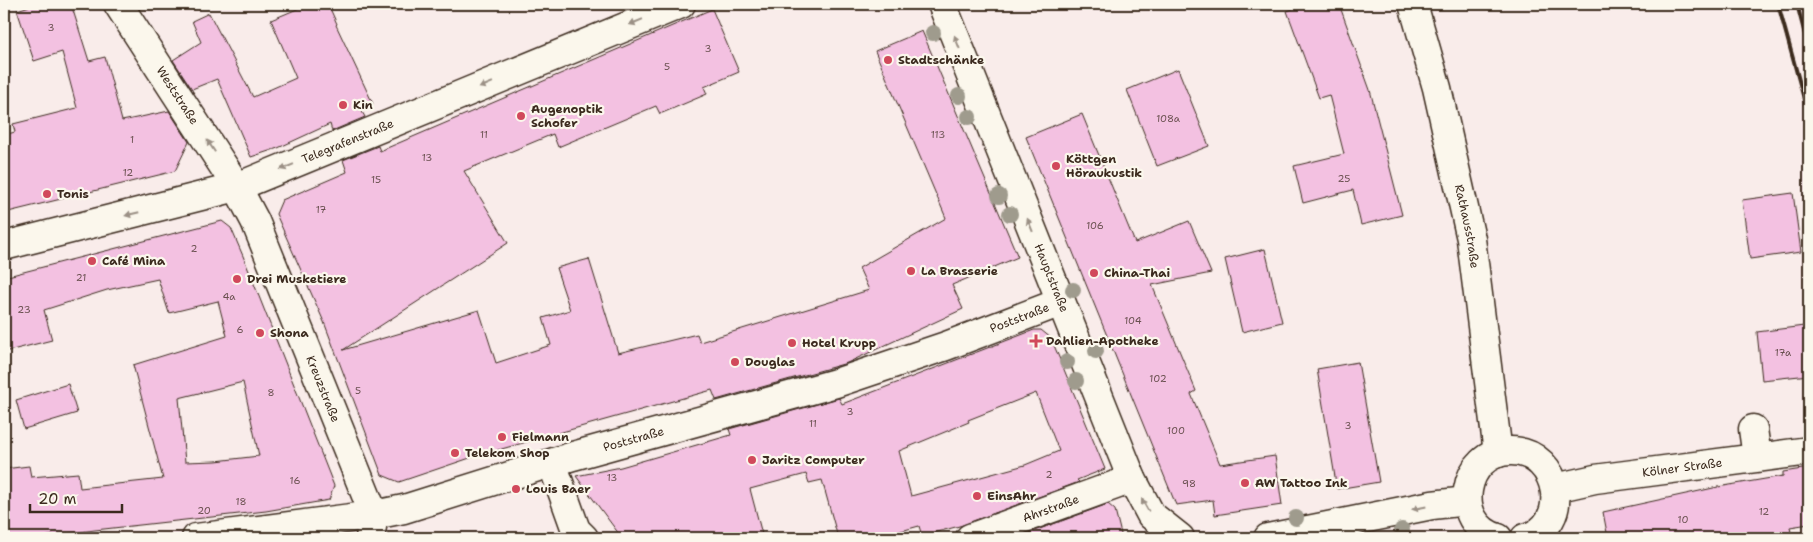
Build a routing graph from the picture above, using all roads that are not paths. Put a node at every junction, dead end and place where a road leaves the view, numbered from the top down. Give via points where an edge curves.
1 (118, 4) edge
2 (681, 4) edge
3 (942, 4) edge
4 (1413, 4) edge
5 (237, 187) junction
6 (4, 246) edge
7 (1061, 302) junction
8 (1754, 430) dead end
9 (1809, 450) edge
10 (1498, 453) junction
11 (1757, 458) junction
12 (552, 463) junction
13 (1132, 479) junction
14 (1555, 488) junction
15 (1467, 501) junction
16 (372, 527) edge
17 (196, 538) edge
18 (584, 538) edge
19 (970, 538) edge
20 (1180, 538) edge
21 (1268, 538) edge
22 (1498, 538) edge
23 (1525, 538) edge

5 -> 1 street, Weststraße
2 -> 5 street, Telegrafenstraße
7 -> 3 street, Hauptstraße
4 - 10 street, Rathausstraße via 1437,88 1470,230
5 -> 6 street, Telegrafenstraße
5 - 16 street, Kreuzstraße via 255,221
7 - 12 street, Poststraße via 836,383
7 - 13 street, Hauptstraße
8 - 11 street
9 - 11 street, Kölner Straße
10 - 14 street via 1517,452 1534,458 1551,476
10 - 15 street via 1483,462 1471,477
11 - 14 street, Kölner Straße via 1595,479
12 - 16 street, Poststraße via 404,509
12 - 18 street via 576,530
13 - 19 street, Ahrstraße
20 -> 13 street, Hauptstraße via 1151,515
14 - 23 street via 1550,518 1541,529
15 -> 21 street via 1437,504
15 - 22 street via 1473,519 1486,533
16 - 17 street, Poststraße

